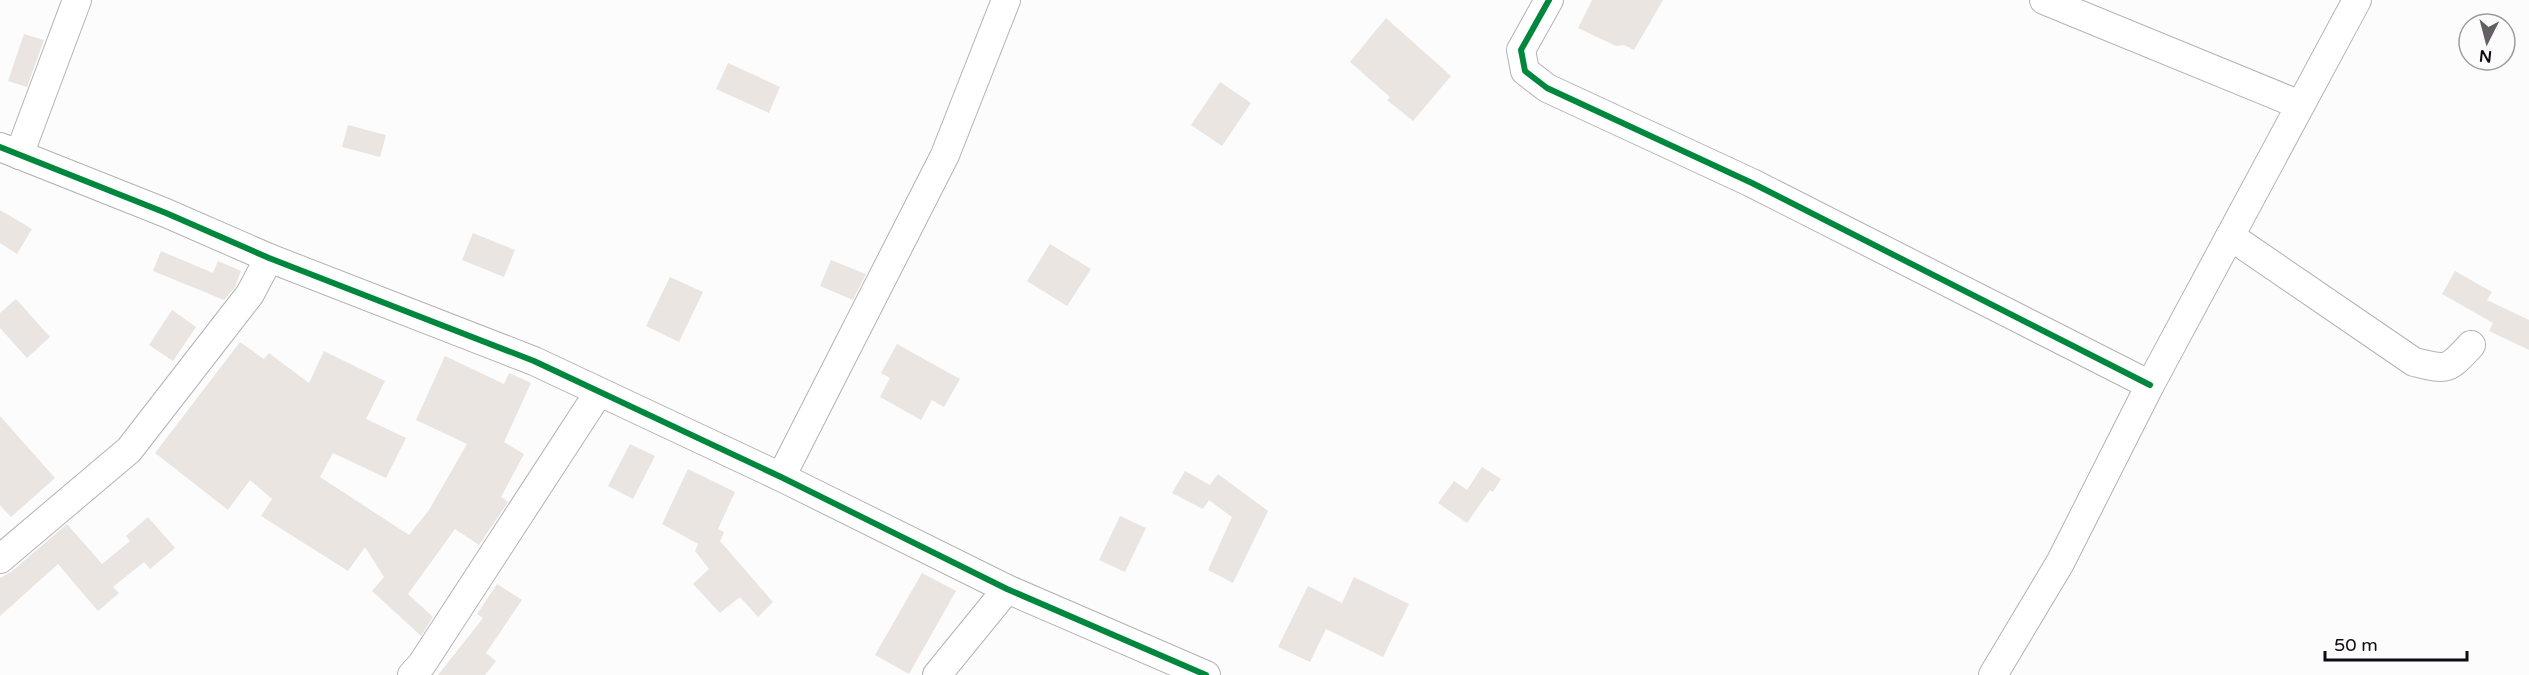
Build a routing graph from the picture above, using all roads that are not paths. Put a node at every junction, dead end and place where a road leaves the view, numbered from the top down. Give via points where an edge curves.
1 (76, 0) edge
2 (1006, 0) edge
3 (1549, 0) edge
4 (2044, 0) edge
5 (2357, 0) edge
6 (2300, 105) junction
7 (10, 151) edge
8 (2230, 236) junction
9 (269, 258) junction
10 (2470, 345) dead end
11 (2150, 385) junction
12 (599, 392) junction
13 (781, 477) junction
14 (0, 559) edge
15 (1007, 589) junction
16 (412, 675) edge
17 (937, 675) edge
18 (1206, 675) edge
19 (1994, 675) edge

1 - 7 street
2 - 13 street via 945,155
3 - 11 street via 1521,51 1526,71 1547,88 1752,183
4 - 6 street
5 - 6 street
6 - 8 street
7 - 9 street
8 - 10 street via 2414,362 2440,368 2452,365
8 - 11 street
9 - 12 street via 534,361
9 - 14 street via 250,294 129,450
11 - 19 street via 2061,562
12 - 13 street
12 - 16 street
13 - 15 street
15 - 17 street
15 - 18 street

